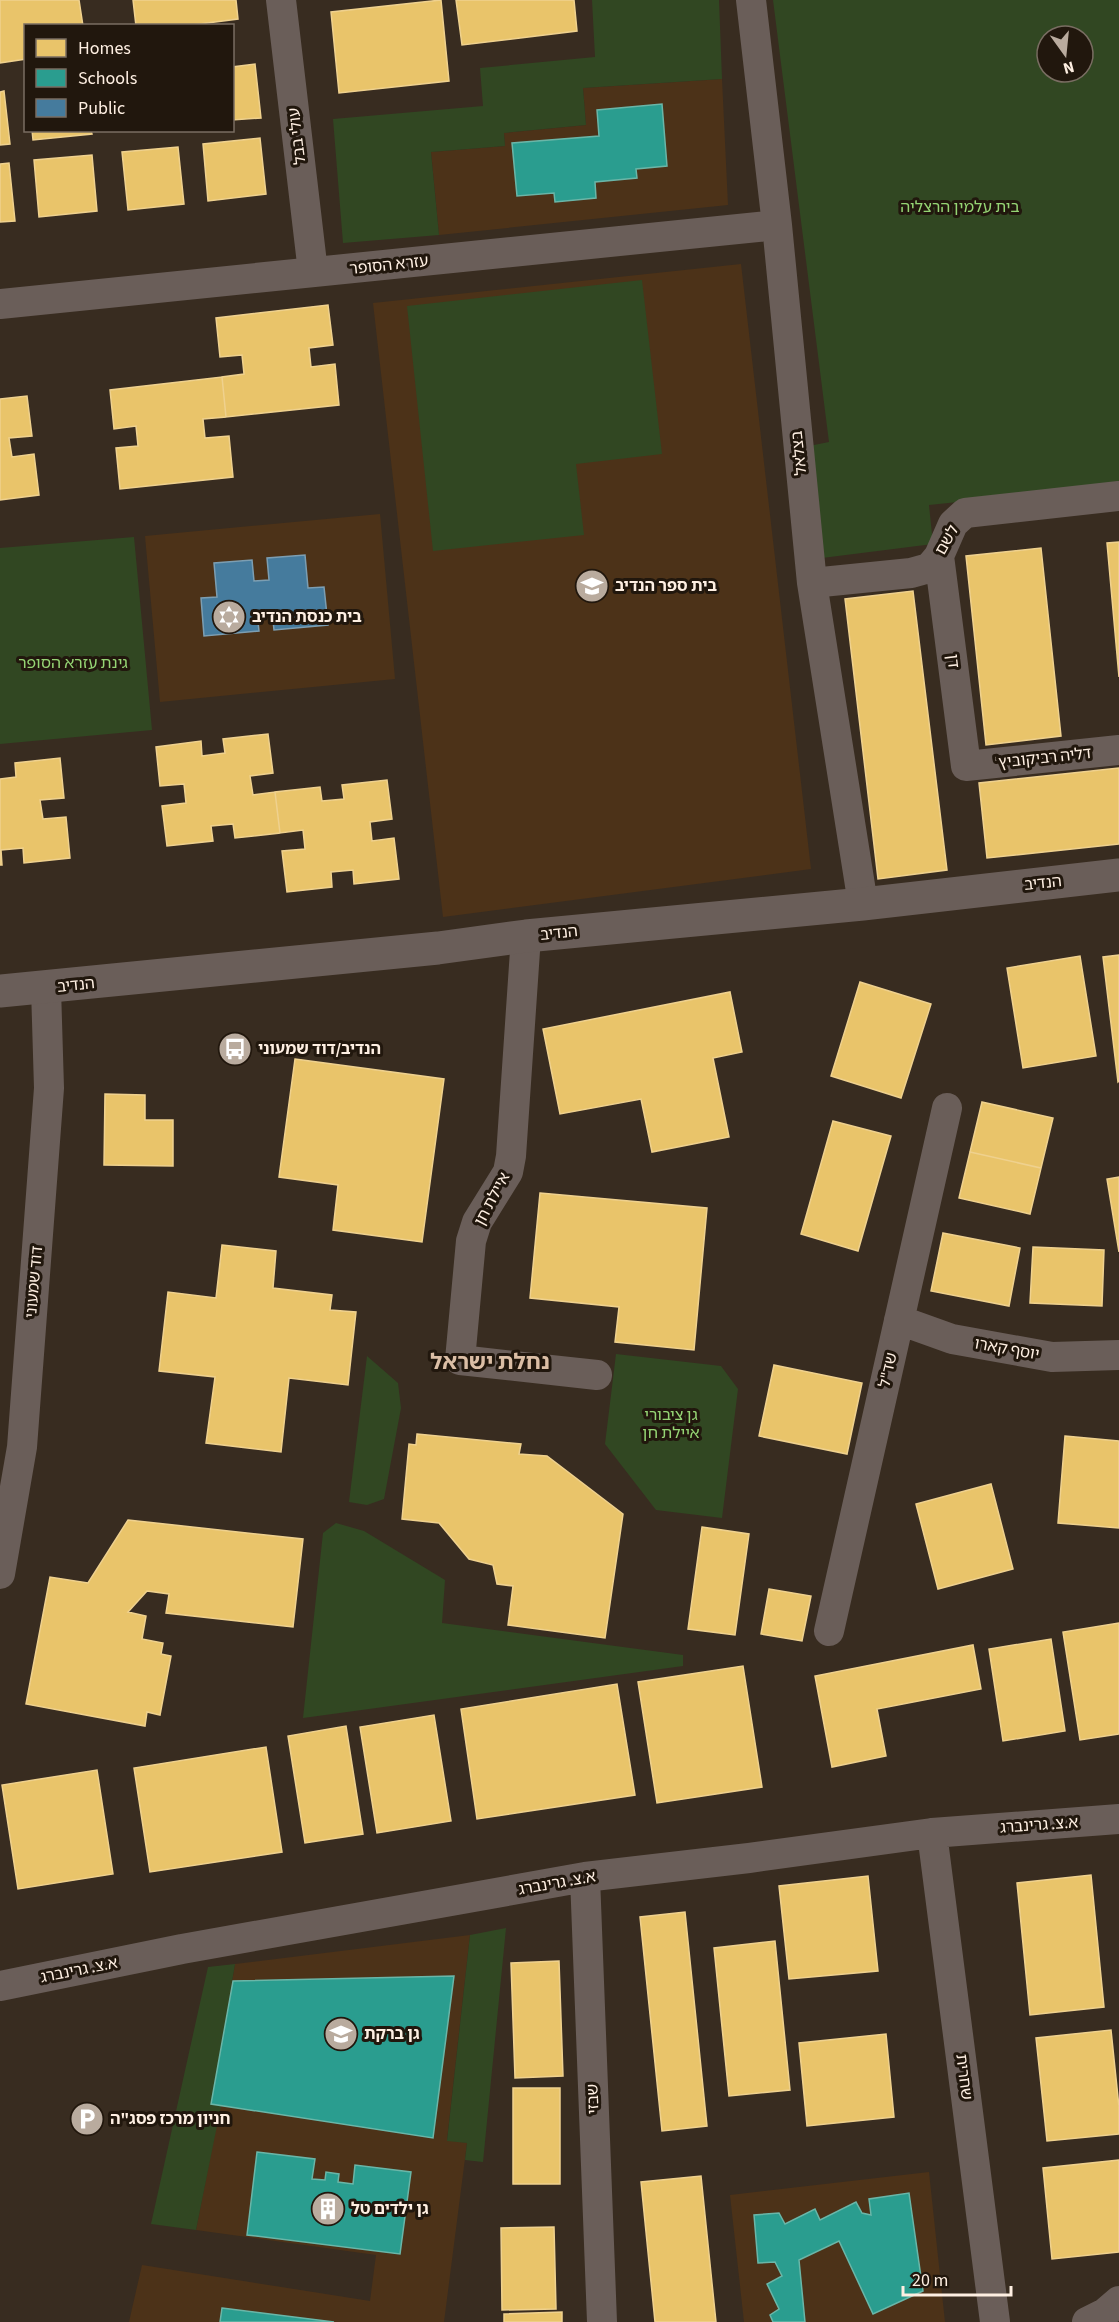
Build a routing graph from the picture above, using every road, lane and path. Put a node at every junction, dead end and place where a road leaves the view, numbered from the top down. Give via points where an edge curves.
1 (281, 0) edge
2 (751, 0) edge
3 (777, 225) junction
4 (313, 272) junction
5 (0, 304) edge
6 (1119, 496) edge
7 (939, 556) junction
8 (812, 583) junction
9 (1119, 750) edge
10 (966, 766) joint
11 (1119, 875) edge
12 (863, 904) junction
13 (526, 936) junction
14 (46, 988) junction
15 (0, 992) edge
16 (947, 1108) dead end
17 (899, 1320) junction
18 (1119, 1355) edge
19 (597, 1375) dead end
20 (0, 1574) edge
21 (829, 1631) dead end
22 (1119, 1818) edge
23 (932, 1833) junction
24 (585, 1877) junction
25 (0, 1986) edge
26 (1119, 2301) edge
27 (602, 2322) edge
28 (995, 2322) edge
29 (1088, 2322) edge

1 - 4 street, עולי בבל
2 - 3 street, בצלאל
3 - 4 street, עזרא הסופר
3 - 8 street, בצלאל
4 - 5 street, עזרא הסופר
6 - 7 street, לשם via 965,513 953,524
7 - 8 street, לשם via 929,568 911,573
7 - 10 street, דן
8 - 12 street, בצלאל
9 - 10 street, 'דליה רביקוביץ
11 - 12 street, הנדיב
12 - 13 street, הנדיב
13 - 14 street, הנדיב
13 - 19 street, איילת חן via 508,1172 477,1222 471,1240 460,1360
14 - 15 street, הנדיב
14 - 20 street, דוד שמעוני via 49,1088 22,1447
16 - 17 street, שד"ל
17 - 18 street, יוסף קארו via 952,1339 1052,1357
17 - 21 street, שד"ל
22 - 23 street, א.צ. גרינברג
23 - 24 street, א.צ. גרינברג
23 - 28 street, שחרית
24 - 25 street, א.צ. גרינברג via 182,1949
24 - 27 street, שבזי
26 - 29 street

